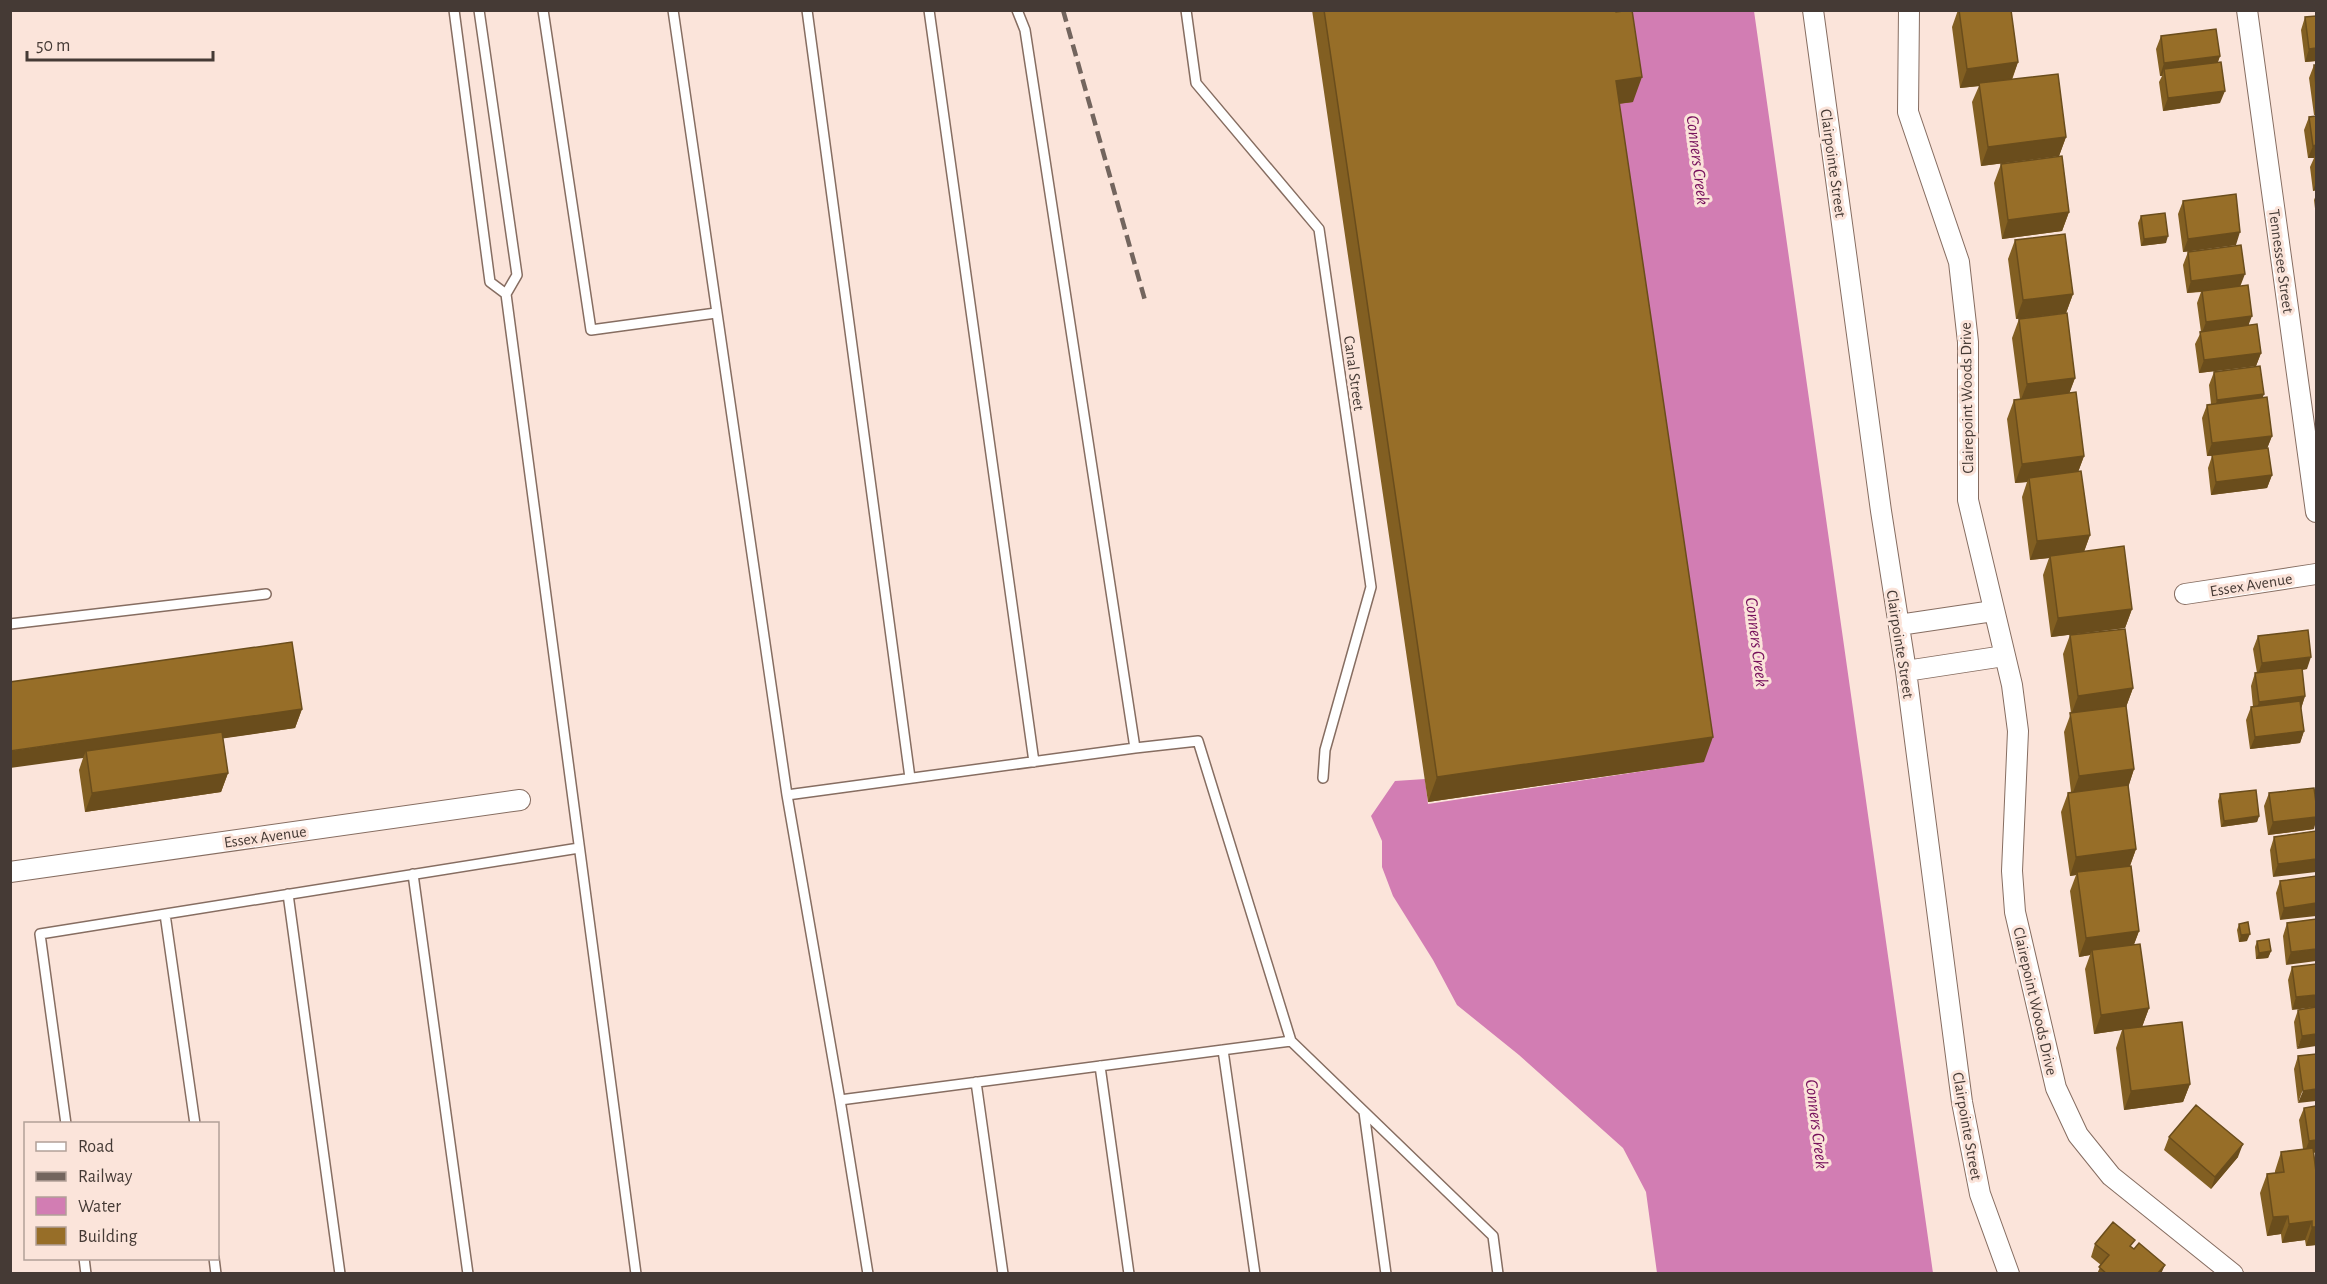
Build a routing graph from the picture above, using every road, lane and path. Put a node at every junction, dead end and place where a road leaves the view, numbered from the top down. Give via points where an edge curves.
1 (453, 10) edge
2 (479, 10) edge
3 (543, 10) edge
4 (672, 10) edge
5 (807, 10) edge
6 (929, 10) edge
7 (1017, 10) edge
8 (1186, 10) edge
9 (1813, 10) edge
10 (1909, 10) edge
11 (2247, 10) edge
12 (506, 294) junction
13 (716, 313) junction
14 (2316, 512) edge
15 (2316, 574) edge
16 (266, 594) dead end
17 (2185, 594) dead end
18 (1993, 611) junction
19 (10, 624) edge
20 (1899, 625) junction
21 (2004, 656) junction
22 (1906, 671) junction
23 (1135, 748) junction
24 (1034, 762) junction
25 (910, 778) junction
26 (1323, 778) dead end
27 (787, 795) junction
28 (520, 800) dead end
29 (579, 848) junction
30 (10, 872) edge
31 (412, 874) junction
32 (288, 894) junction
33 (165, 914) junction
34 (1291, 1041) junction
35 (1223, 1050) junction
36 (1100, 1066) junction
37 (976, 1082) junction
38 (840, 1100) junction
39 (1364, 1112) junction
40 (66, 1122) edge
41 (195, 1122) edge
42 (340, 1274) edge
43 (468, 1274) edge
44 (636, 1274) edge
45 (868, 1274) edge
46 (1003, 1274) edge
47 (1129, 1274) edge
48 (1255, 1274) edge
49 (1386, 1274) edge
50 (1498, 1274) edge
51 (2009, 1274) edge
52 (2233, 1274) edge

1 - 12 lane via 490,282
2 - 12 lane via 517,275
3 - 13 lane via 591,330
4 - 13 lane
5 - 25 lane
6 - 24 lane
7 - 23 lane via 1025,30
8 - 26 lane, Canal Street via 1196,83 1319,229 1371,587 1325,750
9 - 20 street, Clairpointe Street
10 - 18 street, Clairepoint Woods Drive via 1908,112 1959,262 1968,342 1968,500
11 - 14 street, Tennessee Street
12 - 29 lane
13 - 27 lane
15 - 17 street, Essex Avenue
16 - 19 lane
18 - 20 street
18 - 21 street, Clairepoint Woods Drive
20 - 22 street, Clairpointe Street
21 - 22 street
21 - 52 street, Clairepoint Woods Drive via 2018,732 2012,871 2015,912 2056,1088 2078,1135 2111,1176
22 - 51 street, Clairpointe Street via 1962,1102 1980,1194
23 - 24 lane
23 - 34 lane via 1198,741
24 - 25 lane
25 - 27 lane
27 - 38 lane
28 - 30 street, Essex Avenue
29 - 31 lane
29 - 44 lane
31 - 32 lane
31 - 43 lane
32 - 33 lane
32 - 42 lane
33 - 40 lane via 40,934
33 - 41 lane
34 - 35 lane
34 - 39 lane
35 - 36 lane
35 - 48 lane
36 - 37 lane
36 - 47 lane
37 - 38 lane
37 - 46 lane
38 - 45 lane
39 - 49 lane
39 - 50 lane via 1493,1236

